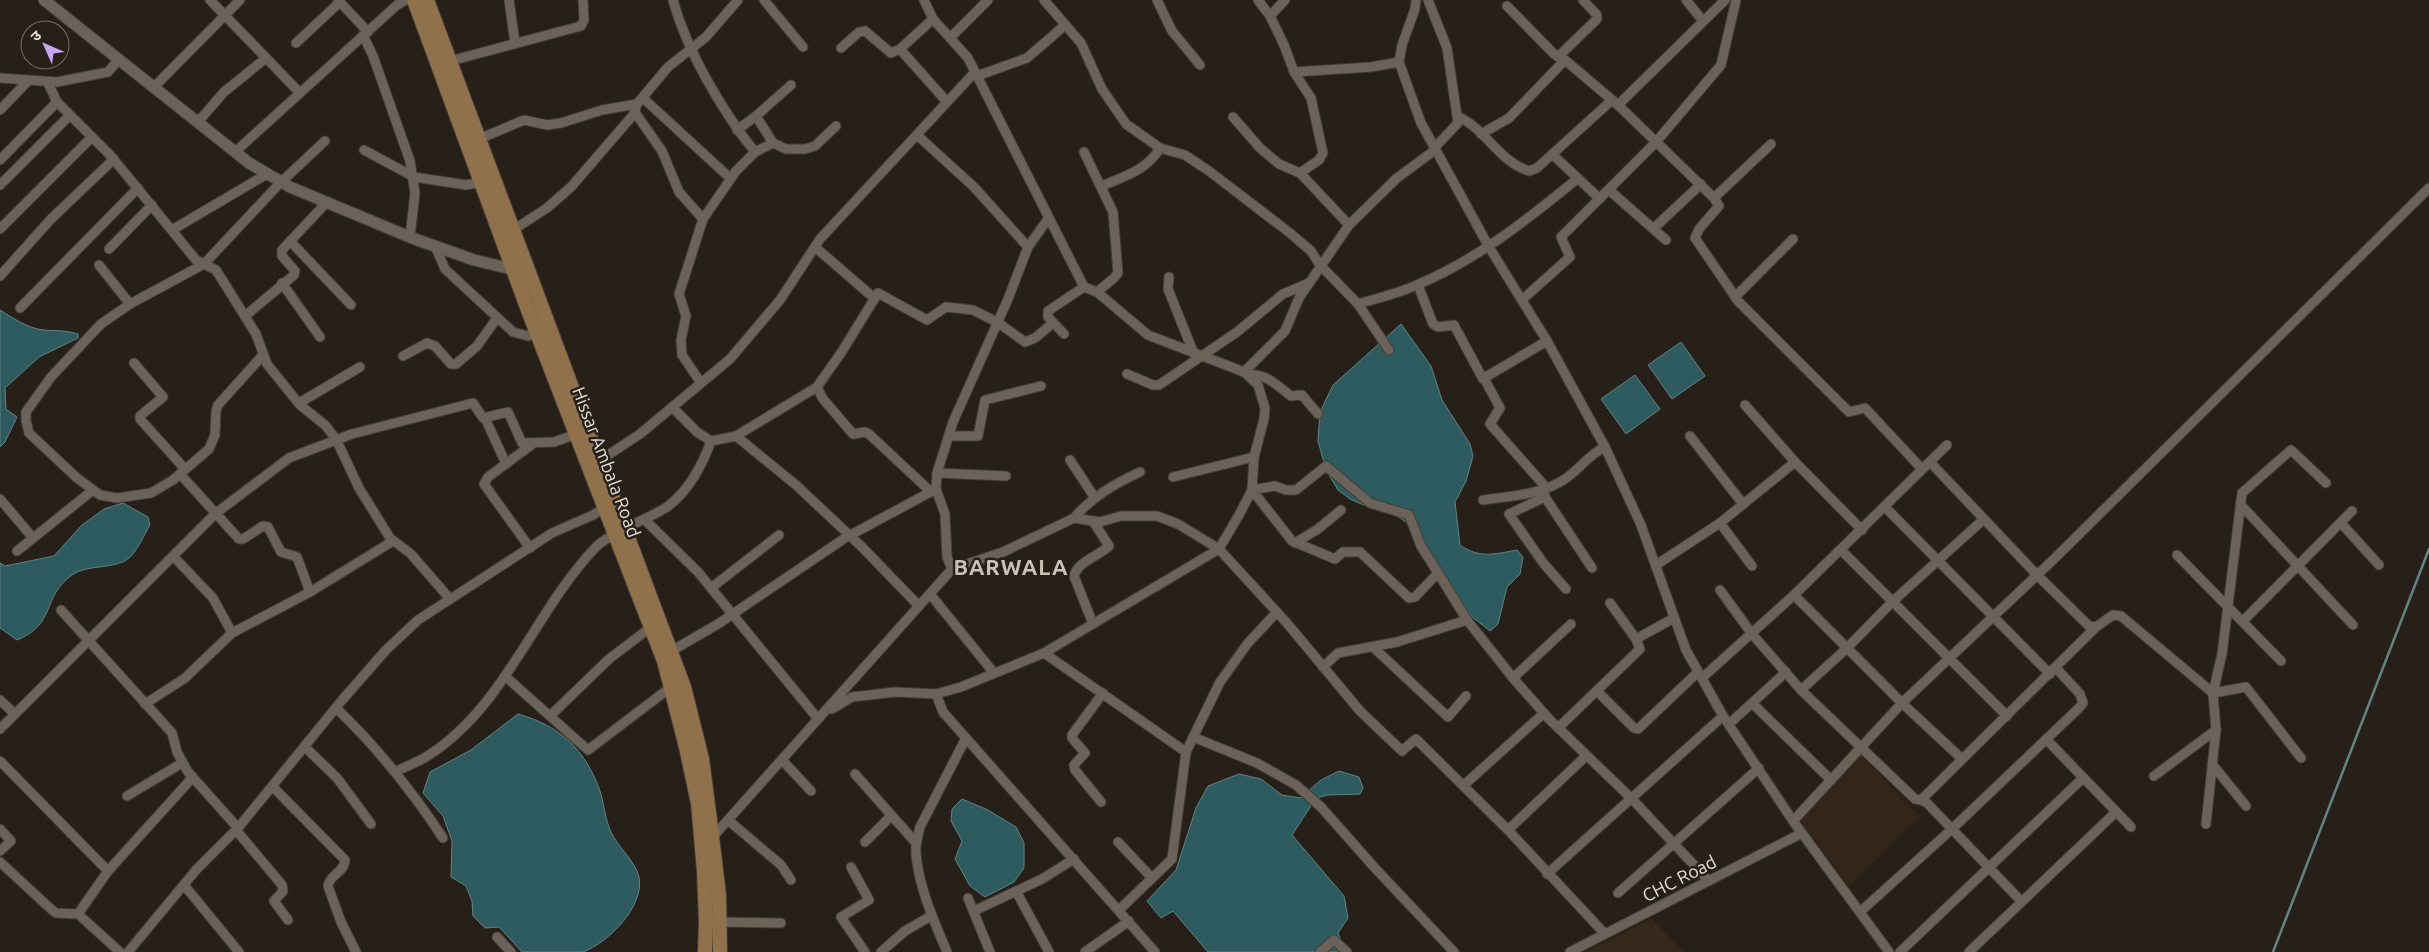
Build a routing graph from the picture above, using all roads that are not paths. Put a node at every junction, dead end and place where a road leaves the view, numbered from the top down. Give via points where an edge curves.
1 (44, 0) edge
2 (210, 0) edge
3 (240, 0) edge
4 (406, 0) edge
5 (414, 0) edge
6 (427, 0) edge
7 (510, 0) edge
8 (583, 0) edge
9 (673, 0) edge
10 (738, 0) edge
11 (764, 0) edge
12 (924, 0) edge
13 (988, 0) edge
14 (1044, 0) edge
15 (1156, 0) edge
16 (1258, 0) edge
17 (1285, 0) edge
18 (1416, 0) edge
19 (1428, 0) edge
20 (1583, 0) edge
21 (1686, 0) edge
22 (1725, 0) edge
23 (1736, 0) edge
24 (339, 1) edge
25 (727, 4) edge
26 (1507, 6) dead end
27 (226, 16) junction
28 (1270, 16) junction
29 (933, 19) junction
30 (1703, 20) junction
31 (1064, 26) junction
32 (365, 33) junction
33 (950, 38) junction
34 (296, 43) dead end
35 (515, 43) junction
36 (803, 47) dead end
37 (841, 48) dead end
38 (691, 49) junction
39 (900, 49) junction
40 (266, 58) junction
41 (119, 59) junction
42 (1562, 59) junction
43 (450, 61) junction
44 (1399, 62) junction
45 (1200, 65) dead end
46 (1294, 72) junction
47 (976, 74) junction
48 (0, 78) edge
49 (28, 81) junction
50 (48, 83) junction
51 (791, 85) dead end
52 (154, 87) junction
53 (300, 93) junction
54 (57, 102) junction
55 (947, 102) junction
56 (1615, 103) junction
57 (638, 104) junction
58 (0, 110) edge
59 (70, 115) junction
60 (756, 116) junction
61 (1233, 116) dead end
62 (1459, 117) junction
63 (198, 122) junction
64 (836, 126) dead end
65 (737, 130) junction
66 (1482, 134) junction
67 (916, 135) junction
68 (92, 137) junction
69 (479, 139) junction
70 (325, 142) dead end
71 (1656, 142) junction
72 (773, 143) junction
73 (1771, 144) dead end
74 (1160, 148) junction
75 (364, 150) dead end
76 (1435, 150) junction
77 (235, 152) junction
78 (755, 152) junction
79 (1084, 152) dead end
80 (1552, 154) junction
81 (114, 159) junction
82 (0, 160) edge
83 (267, 174) junction
84 (1300, 174) junction
85 (414, 177) junction
86 (730, 178) junction
87 (1577, 179) junction
88 (281, 182) junction
89 (482, 182) junction
90 (1701, 184) junction
91 (0, 185) edge
92 (1102, 186) junction
93 (138, 188) junction
94 (2429, 188) edge
95 (1609, 190) junction
96 (1714, 198) junction
97 (1600, 199) junction
98 (326, 202) junction
99 (152, 205) junction
100 (703, 219) junction
101 (1048, 219) junction
102 (1349, 225) junction
103 (1653, 228) junction
104 (0, 229) edge
105 (172, 230) junction
106 (514, 230) junction
107 (410, 237) junction
108 (1793, 239) dead end
109 (1666, 240) dead end
110 (290, 241) junction
111 (434, 246) junction
112 (815, 247) junction
113 (1028, 247) junction
114 (1489, 247) junction
115 (109, 249) dead end
116 (204, 264) junction
117 (99, 265) dead end
118 (1320, 265) junction
119 (514, 269) junction
120 (0, 276) edge
121 (531, 276) junction
122 (1169, 277) dead end
123 (1309, 283) junction
124 (282, 284) junction
125 (1418, 285) junction
126 (1084, 287) junction
127 (1097, 292) junction
128 (1735, 297) junction
129 (874, 298) junction
130 (1524, 299) junction
131 (130, 304) junction
132 (1358, 304) junction
133 (351, 305) dead end
134 (20, 308) dead end
135 (245, 316) junction
136 (497, 318) junction
137 (997, 322) junction
138 (1053, 323) junction
139 (537, 333) junction
140 (1064, 334) dead end
141 (320, 336) dead end
142 (1547, 341) junction
143 (1389, 350) dead end
144 (262, 355) junction
145 (1196, 355) junction
146 (403, 356) dead end
147 (134, 363) dead end
148 (360, 367) dead end
149 (1127, 374) dead end
150 (1246, 374) junction
151 (1483, 379) junction
152 (701, 383) junction
153 (1041, 386) dead end
154 (817, 387) junction
155 (299, 403) junction
156 (1745, 405) dead end
157 (672, 408) junction
158 (1318, 414) dead end
159 (485, 418) junction
160 (583, 432) junction
161 (736, 436) junction
162 (949, 436) junction
163 (1690, 436) dead end
164 (336, 440) junction
165 (710, 441) junction
166 (534, 443) junction
167 (1947, 444) dead end
168 (1605, 447) junction
169 (1254, 457) junction
170 (1070, 460) dead end
171 (1795, 462) junction
172 (1930, 462) junction
173 (506, 464) junction
174 (595, 464) junction
175 (1922, 470) junction
176 (183, 472) junction
177 (1140, 472) dead end
178 (937, 473) junction
179 (1006, 476) dead end
180 (1173, 477) dead end
181 (2326, 483) dead end
182 (93, 490) junction
183 (934, 490) junction
184 (1252, 490) junction
185 (1544, 494) junction
186 (1094, 498) junction
187 (0, 499) edge
188 (1482, 500) dead end
189 (610, 504) junction
190 (1743, 504) junction
191 (2240, 504) junction
192 (1885, 507) junction
193 (1341, 510) dead end
194 (2352, 511) dead end
195 (215, 514) junction
196 (1074, 518) junction
197 (644, 519) junction
198 (1984, 519) junction
199 (1093, 521) junction
200 (2340, 522) junction
201 (1720, 523) junction
202 (1862, 530) junction
203 (620, 531) junction
204 (779, 535) dead end
205 (849, 535) junction
206 (34, 538) junction
207 (393, 541) junction
208 (1294, 543) junction
209 (530, 548) junction
210 (1219, 549) junction
211 (1841, 550) junction
212 (17, 552) dead end
213 (2177, 555) dead end
214 (174, 557) junction
215 (1939, 561) junction
216 (2298, 564) junction
217 (1656, 565) junction
218 (2379, 565) dead end
219 (1752, 566) dead end
220 (1592, 568) dead end
221 (952, 569) junction
222 (1438, 573) junction
223 (2037, 575) junction
224 (711, 588) junction
225 (1566, 589) dead end
226 (1720, 590) dead end
227 (310, 592) junction
228 (930, 594) junction
229 (1794, 595) junction
230 (450, 599) junction
231 (1892, 602) junction
232 (1610, 603) dead end
233 (919, 606) junction
234 (2228, 607) junction
235 (61, 610) dead end
236 (1277, 612) junction
237 (731, 615) junction
238 (1994, 616) junction
239 (1674, 618) junction
240 (1467, 620) junction
241 (2243, 621) junction
242 (1093, 624) junction
243 (1571, 624) dead end
244 (2353, 625) dead end
245 (651, 627) junction
246 (2096, 627) junction
247 (232, 633) junction
248 (1752, 634) junction
249 (1636, 639) junction
250 (89, 642) junction
251 (1373, 647) junction
252 (1847, 648) junction
253 (1044, 653) junction
254 (667, 654) junction
255 (1948, 659) junction
256 (2281, 661) dead end
257 (1323, 667) junction
258 (2053, 671) junction
259 (1786, 672) junction
260 (994, 673) junction
261 (1700, 675) junction
262 (505, 676) junction
263 (1513, 678) junction
264 (671, 687) junction
265 (1801, 690) junction
266 (1598, 692) junction
267 (2213, 692) junction
268 (1103, 693) junction
269 (936, 694) junction
270 (1466, 696) dead end
271 (0, 700) edge
272 (145, 704) junction
273 (1753, 704) junction
274 (1902, 704) junction
275 (336, 708) junction
276 (1544, 713) junction
277 (15, 714) junction
278 (550, 716) junction
279 (1723, 716) junction
280 (2007, 716) junction
281 (821, 717) junction
282 (1729, 724) junction
283 (1558, 728) junction
284 (0, 729) edge
285 (2216, 730) junction
286 (1193, 737) junction
287 (966, 738) junction
288 (2046, 739) junction
289 (305, 747) junction
290 (1861, 747) junction
291 (1186, 752) junction
292 (1586, 756) junction
293 (2300, 758) dead end
294 (1962, 759) junction
295 (782, 760) junction
296 (0, 761) edge
297 (182, 763) junction
298 (2212, 764) junction
299 (1759, 768) junction
300 (395, 772) junction
301 (855, 774) dead end
302 (2154, 776) dead end
303 (193, 777) junction
304 (2083, 778) junction
305 (1831, 780) junction
306 (1464, 785) junction
307 (273, 787) junction
308 (811, 791) dead end
309 (127, 796) dead end
310 (1632, 799) junction
311 (1921, 800) junction
312 (1101, 802) dead end
313 (2246, 806) dead end
314 (2116, 812) junction
315 (891, 816) junction
316 (728, 820) junction
317 (1793, 821) junction
318 (371, 824) dead end
319 (2206, 824) dead end
320 (2131, 828) dead end
321 (0, 829) edge
322 (237, 829) junction
323 (1952, 829) junction
324 (1508, 830) junction
325 (1802, 833) junction
326 (443, 838) dead end
327 (707, 842) junction
328 (866, 842) dead end
329 (916, 842) junction
330 (1118, 842) dead end
331 (1672, 844) junction
332 (0, 851) edge
333 (1074, 859) junction
334 (0, 862) edge
335 (851, 867) dead end
336 (1989, 868) junction
337 (108, 871) junction
338 (1547, 874) junction
339 (1152, 878) junction
340 (791, 880) dead end
341 (1709, 881) junction
342 (184, 885) junction
343 (1016, 891) junction
344 (1618, 893) dead end
345 (968, 898) dead end
346 (2020, 901) junction
347 (1119, 910) junction
348 (974, 911) junction
349 (1860, 912) junction
350 (78, 914) junction
351 (931, 916) junction
352 (288, 920) dead end
353 (1129, 921) junction
354 (720, 922) junction
355 (782, 923) dead end
356 (1605, 934) junction
357 (497, 937) dead end
358 (120, 952) edge
359 (128, 952) edge
360 (240, 952) edge
361 (356, 952) edge
362 (511, 952) edge
363 (705, 952) edge
364 (720, 952) edge
365 (865, 952) edge
366 (881, 952) edge
367 (947, 952) edge
368 (990, 952) edge
369 (1049, 952) edge
370 (1085, 952) edge
371 (1155, 952) edge
372 (1320, 952) edge
373 (1347, 952) edge
374 (1454, 952) edge
375 (1570, 952) edge
376 (1889, 952) edge
377 (1900, 952) edge
378 (1969, 952) edge

1 - 41 street
2 - 27 street
3 - 27 street
4 - 32 street
5 - 89 main road, Hissar Ambala Road
6 - 43 main road, Hissar Ambala Road
7 - 35 street
8 - 35 street via 584,20 580,26
9 - 38 street
10 - 25 street
11 - 36 street
12 - 29 street
13 - 33 street
14 - 31 street
15 - 45 street via 1172,31
16 - 28 street
17 - 28 street
18 - 44 street
19 - 62 street via 1447,48
20 - 42 street via 1597,18
21 - 30 street
22 - 30 street
23 - 71 street via 1721,66
24 - 32 street
24 - 34 street
25 - 38 street via 709,34
26 - 42 street
27 - 40 street
27 - 52 street
28 - 46 street
29 - 33 street
29 - 39 street
30 - 56 street
31 - 47 street via 1027,58
31 - 74 street via 1084,49 1102,89 1126,124
32 - 53 street
32 - 85 street
33 - 47 street via 968,58
35 - 43 street
37 - 39 street via 859,32 865,31 888,53
38 - 57 street via 670,64
38 - 65 street
39 - 55 street
40 - 53 street
40 - 63 street via 224,92
41 - 50 street via 108,72
41 - 52 street
42 - 56 street
42 - 66 street via 1508,118
43 - 69 main road, Hissar Ambala Road
44 - 46 street
44 - 76 street via 1420,124
46 - 84 street via 1313,102 1323,153
47 - 55 street
47 - 101 street
48 - 49 street
49 - 50 street
49 - 58 street
50 - 54 street
51 - 60 street
52 - 63 street
53 - 77 street
54 - 59 street
54 - 82 street
55 - 67 street
56 - 71 street
56 - 80 street
57 - 69 street via 602,110 561,123 524,120
57 - 86 street
57 - 100 street via 679,192
57 - 106 street via 571,187
59 - 68 street
59 - 91 street
60 - 65 street
60 - 72 street
61 - 84 street via 1260,148 1279,164
62 - 66 street
62 - 76 street via 1457,126
63 - 77 street
64 - 72 street via 821,142 809,148 786,149
65 - 78 street
66 - 80 street via 1502,155 1526,171 1537,168
67 - 112 street
67 - 113 street via 974,187
68 - 81 street
68 - 104 street
69 - 106 main road, Hissar Ambala Road
70 - 88 street
71 - 90 street
71 - 95 street
72 - 78 street
73 - 96 street
74 - 92 street via 1146,166
74 - 118 street via 1185,155 1220,179 1311,251
75 - 85 street
76 - 102 street via 1396,178
76 - 114 street
77 - 83 street
78 - 86 street
79 - 92 street
80 - 87 street
81 - 93 street
81 - 120 street via 57,213
83 - 88 street
83 - 105 street
84 - 102 street
85 - 89 street via 466,185
85 - 107 street
86 - 100 street
87 - 97 street
87 - 114 street
88 - 98 street
88 - 116 street
89 - 119 main road, Hissar Ambala Road
90 - 96 street
90 - 103 street
92 - 127 street via 1113,212 1118,273
93 - 99 street
93 - 134 street
94 - 223 street
95 - 97 street
95 - 103 street
96 - 128 street via 1719,206 1695,238
97 - 130 street via 1561,237 1570,254 1568,260
98 - 107 street
98 - 110 street
99 - 105 street
99 - 115 street
100 - 152 street via 679,294 686,316 681,340 682,355
101 - 113 street
101 - 126 street
102 - 118 street
103 - 109 street
105 - 116 street via 196,260
106 - 121 main road, Hissar Ambala Road
107 - 111 street
108 - 128 street
110 - 124 street via 281,254 295,273
110 - 133 street
111 - 119 street
111 - 136 street via 445,269
112 - 129 street
112 - 152 street via 780,300 736,352
113 - 137 street
114 - 125 street
114 - 130 street
116 - 131 street
116 - 135 street via 216,270
117 - 131 street
118 - 123 street
118 - 132 street
119 - 121 street
119 - 139 main road, Hissar Ambala Road
121 - 160 main road, Hissar Ambala Road
122 - 145 street via 1168,289
123 - 145 street via 1283,294 1237,332
123 - 150 street via 1285,331
124 - 135 street
124 - 141 street
125 - 132 street
125 - 151 street via 1433,324 1454,325
126 - 127 street
126 - 138 street via 1048,311
127 - 145 street via 1148,335
128 - 175 street via 1849,412 1865,408
129 - 137 street via 880,293 927,320 946,307 973,310
129 - 154 street
130 - 142 street
131 - 182 street via 101,324 75,350 26,412 29,433
132 - 143 street
135 - 144 street via 256,334
136 - 139 street via 513,332 528,336
136 - 146 street via 477,346 456,364 451,364 435,346 426,343
137 - 138 street via 1025,342
137 - 162 street
138 - 140 street
139 - 160 main road, Hissar Ambala Road
142 - 151 street
142 - 168 street
144 - 155 street
144 - 176 street via 218,405 215,435 209,449
145 - 149 street via 1157,385
145 - 150 street
147 - 176 street via 163,397 140,419
148 - 155 street
150 - 158 street via 1269,380 1291,396 1302,395
150 - 169 street via 1258,385 1265,408
151 - 185 street via 1500,408 1490,426 1543,484
152 - 157 street
153 - 162 street via 985,400 978,436
154 - 161 street
154 - 183 street via 823,399 853,434 869,434
155 - 164 street via 325,425
156 - 171 street
157 - 165 street
157 - 174 street
159 - 164 street via 473,403
159 - 166 street via 508,412 522,444
159 - 173 street
160 - 166 street via 554,442
160 - 174 main road, Hissar Ambala Road
161 - 165 street
161 - 205 street via 796,485
162 - 178 street
163 - 190 street
164 - 195 street via 289,458
164 - 207 street via 359,488
165 - 197 street via 704,459 686,486 668,506
166 - 173 street
167 - 172 street
168 - 185 street
168 - 217 street
169 - 180 street
169 - 184 street
170 - 186 street
171 - 190 street
171 - 202 street
172 - 175 street
172 - 198 street
173 - 209 street via 484,484
174 - 189 main road, Hissar Ambala Road
175 - 192 street
176 - 182 street via 151,493 117,498 100,495
176 - 195 street
177 - 186 street via 1117,482
178 - 179 street
178 - 183 street
181 - 191 street via 2289,450 2243,491
182 - 206 street
183 - 205 street
183 - 221 street via 945,514 947,557
184 - 208 street
184 - 210 street
184 - 222 street via 1275,486 1296,490 1327,467 1370,503 1410,515 1421,546
185 - 188 street
185 - 220 street
185 - 225 street via 1509,514
186 - 196 street
187 - 206 street
189 - 203 main road, Hissar Ambala Road
189 - 209 street
190 - 201 street
191 - 216 street
191 - 234 street
192 - 202 street
192 - 215 street
193 - 208 street
194 - 200 street
195 - 214 street
195 - 227 street via 239,539 263,526 268,527 281,552 297,557
196 - 199 street
196 - 221 street via 1002,552
197 - 203 street
197 - 224 street
198 - 215 street
198 - 223 street
199 - 210 street via 1103,522 1121,516 1157,516 1178,524
199 - 242 street via 1109,546 1076,569 1074,576
200 - 216 street
200 - 218 street
201 - 217 street
201 - 219 street
202 - 211 street
203 - 245 main road, Hissar Ambala Road
203 - 254 main road, Hissar Ambala Road
203 - 262 street via 596,547 582,563
204 - 224 street
205 - 233 street
205 - 237 street
206 - 212 street
207 - 227 street
207 - 230 street via 411,554
208 - 222 street via 1335,559 1343,552 1360,552 1410,599
209 - 230 street
210 - 236 street
210 - 242 street
211 - 229 street
211 - 231 street
213 - 234 street
214 - 247 street via 214,598
214 - 250 street
215 - 231 street
215 - 238 street
216 - 241 street
216 - 244 street
217 - 239 street
221 - 228 street
222 - 240 street
223 - 238 street
223 - 246 street via 2089,626
224 - 237 street
226 - 248 street
227 - 247 street
228 - 233 street
228 - 260 street
229 - 248 street
229 - 252 street
230 - 275 street via 418,620 386,650
231 - 252 street
231 - 255 street
232 - 249 street
233 - 281 street
234 - 241 street
234 - 267 street
235 - 250 street
236 - 257 street
236 - 286 street via 1248,643 1220,682
237 - 254 street
237 - 281 street
238 - 255 street
238 - 258 street
239 - 249 street
239 - 261 street
240 - 251 street
240 - 263 street
241 - 256 street
242 - 253 street
243 - 263 street
245 - 254 main road, Hissar Ambala Road
245 - 278 street via 609,658
246 - 258 street
246 - 267 street via 2112,615 2121,616
247 - 272 street via 185,678
248 - 259 street
248 - 261 street
249 - 266 street via 1639,652
250 - 272 street
250 - 277 street
251 - 257 street via 1338,653
251 - 270 street via 1448,717
252 - 265 street
252 - 274 street
253 - 260 street
253 - 268 street
254 - 264 main road, Hissar Ambala Road
254 - 327 main road, Hissar Ambala Road via 684,687 702,759
255 - 274 street
255 - 280 street
257 - 306 street via 1360,711 1402,751 1416,739
258 - 280 street
258 - 288 street via 2080,694 2083,703
259 - 265 street
259 - 273 street
260 - 269 street via 961,688
261 - 266 street via 1638,729
261 - 279 street
262 - 278 street
262 - 300 street via 494,693 449,739 429,756
263 - 276 street
264 - 278 street via 590,750
264 - 327 main road, Hissar Ambala Road
265 - 290 street
266 - 283 street
267 - 285 street
267 - 293 street via 2246,687
268 - 291 street
268 - 312 street via 1072,735 1085,753 1074,768
269 - 281 street via 895,692 852,697
269 - 287 street via 943,712
271 - 277 street
272 - 297 street via 172,733
273 - 282 street
273 - 305 street
274 - 290 street
274 - 294 street
275 - 289 street
275 - 300 street
276 - 283 street
276 - 306 street
277 - 284 street
279 - 282 street
279 - 310 street
280 - 294 street
281 - 295 street
282 - 299 street
283 - 292 street
285 - 298 street
285 - 302 street
286 - 291 street
286 - 374 street via 1257,763 1296,785 1321,807
287 - 329 street via 920,827
287 - 333 street
288 - 304 street
288 - 323 street
289 - 307 street
289 - 318 street via 337,778
290 - 305 street
290 - 311 street via 1909,796
291 - 339 street via 1172,859
292 - 310 street
292 - 324 street
294 - 311 street
295 - 308 street
295 - 316 street
296 - 337 street
297 - 303 street
297 - 309 street
298 - 313 street
298 - 319 street
299 - 317 street
299 - 331 street
300 - 326 street
301 - 315 street
303 - 322 street
303 - 337 street
304 - 314 street
304 - 336 street
305 - 317 street
306 - 324 street
307 - 322 street
307 - 361 street via 345,860 344,867 329,880 328,886
310 - 331 street
310 - 338 street
311 - 323 street
314 - 320 street
314 - 346 street
315 - 328 street
315 - 329 street
316 - 327 street
316 - 340 street via 781,865
317 - 325 street
321 - 332 street via 11,841
322 - 342 street
322 - 352 street via 284,888 274,901
323 - 336 street
323 - 349 street
324 - 338 street
325 - 341 street, CHC Road
325 - 349 street
327 - 354 main road, Hissar Ambala Road via 719,895
327 - 363 main road, Hissar Ambala Road
329 - 351 street
330 - 339 street
331 - 341 street
331 - 344 street
333 - 343 street
333 - 347 street
334 - 350 street via 54,912
335 - 365 street via 870,900 841,917
336 - 346 street
336 - 377 street
337 - 350 street
338 - 356 street
339 - 347 street
341 - 356 street, CHC Road
342 - 359 street
342 - 360 street
343 - 348 street
343 - 369 street
345 - 348 street
346 - 378 street
347 - 353 street
348 - 368 street
349 - 376 street
350 - 358 street
351 - 366 street via 905,931
351 - 367 street
353 - 370 street
353 - 371 street
354 - 355 street
354 - 364 main road, Hissar Ambala Road
356 - 375 street, CHC Road
357 - 362 street
372 - 373 street via 1334,940

